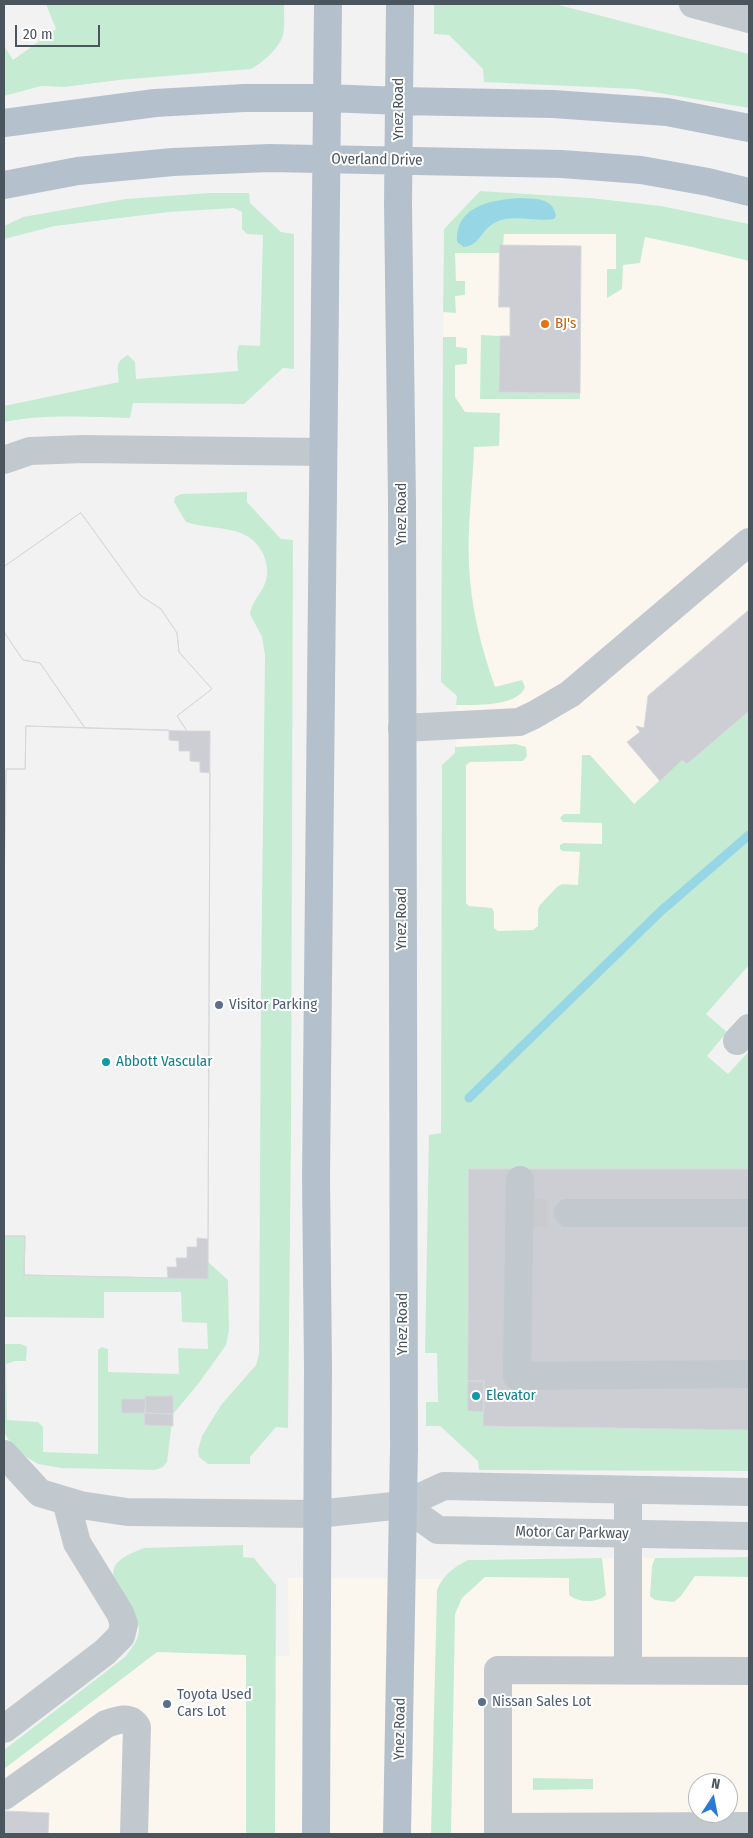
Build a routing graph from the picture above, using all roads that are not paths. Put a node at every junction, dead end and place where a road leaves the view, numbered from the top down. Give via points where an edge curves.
1 (328, 4) edge
2 (400, 4) edge
3 (693, 4) edge
4 (749, 19) edge
5 (328, 98) junction
6 (400, 101) junction
7 (4, 123) edge
8 (749, 128) edge
9 (326, 160) junction
10 (399, 161) junction
11 (4, 185) edge
12 (749, 192) edge
13 (323, 452) junction
14 (4, 460) edge
15 (749, 542) edge
16 (402, 728) junction
17 (520, 1180) dead end
18 (568, 1213) tunnel mouth
19 (749, 1213) edge
20 (749, 1374) edge
21 (4, 1454) edge
22 (628, 1490) junction
23 (749, 1492) edge
24 (66, 1501) junction
25 (403, 1505) junction
26 (317, 1514) junction
27 (629, 1534) junction
28 (749, 1536) edge
29 (628, 1670) junction
30 (749, 1671) edge
31 (4, 1729) edge
32 (4, 1796) edge
33 (749, 1826) edge
34 (498, 1831) edge
35 (564, 1831) edge
36 (134, 1834) edge
37 (316, 1834) edge
38 (397, 1834) edge

1 - 5 main road
2 - 6 main road, Ynez Road
3 - 4 street
5 - 6 main road
5 - 7 main road via 155,103
5 - 9 main road
6 - 8 main road via 553,104 667,112
6 - 10 main road, Ynez Road
9 - 10 main road, Overland Drive
9 - 11 main road, Overland Drive via 269,158 173,162 78,171
9 - 13 main road
10 - 12 main road, Overland Drive via 562,164 641,170
10 - 16 main road, Ynez Road
13 - 14 street via 82,449 30,451
13 - 26 main road via 316,1177
15 - 16 street via 570,694 534,715 519,722
16 - 25 main road, Ynez Road
17 - 20 street via 518,1376
18 - 19 street
21 - 24 street via 40,1493
22 - 23 street
22 - 25 street via 444,1486
22 - 27 street
24 - 26 street via 127,1512
24 - 31 street via 77,1543 120,1613 124,1624 121,1636 105,1652
25 - 26 street
25 - 27 street, Motor Car Parkway via 438,1530
25 - 38 main road, Ynez Road
26 - 37 main road
27 - 28 street, Motor Car Parkway
27 - 29 street
29 - 30 street
29 - 34 street via 498,1670
32 - 36 street via 106,1724 127,1719 137,1727
33 - 35 street
34 - 35 street

